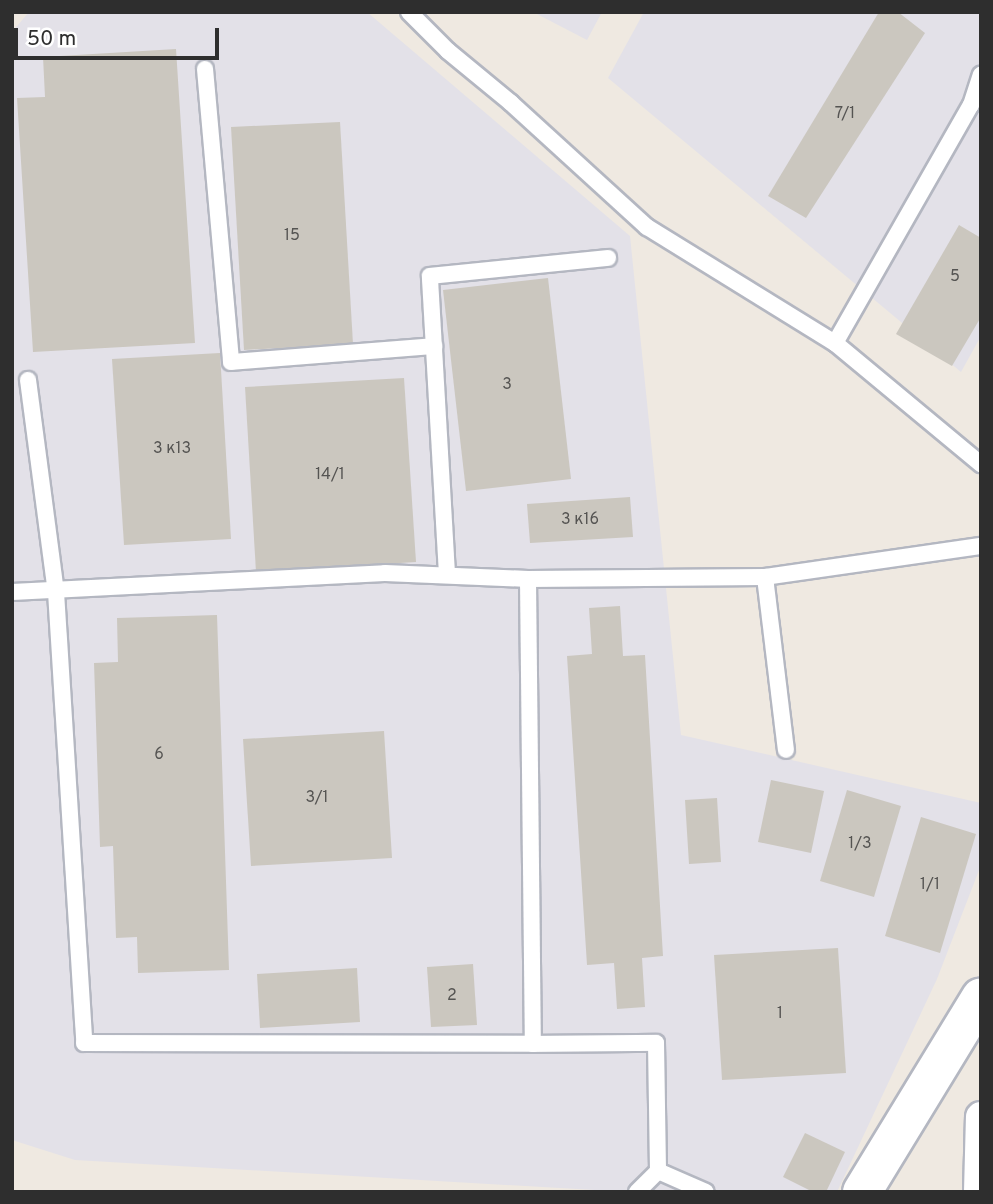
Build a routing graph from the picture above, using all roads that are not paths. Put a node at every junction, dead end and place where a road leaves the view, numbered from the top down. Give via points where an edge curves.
1 (409, 12) edge
2 (205, 69) dead end
3 (981, 75) edge
4 (608, 258) dead end
5 (835, 343) junction
6 (434, 346) junction
7 (29, 380) dead end
8 (981, 464) edge
9 (981, 545) edge
10 (447, 575) junction
11 (765, 577) junction
12 (528, 579) junction
13 (12, 592) edge
14 (56, 592) junction
15 (786, 750) dead end
16 (981, 997) edge
17 (533, 1044) junction
18 (981, 1117) edge
19 (658, 1171) junction
20 (637, 1192) edge
21 (706, 1192) edge
22 (862, 1192) edge
23 (979, 1192) edge

1 - 5 lane via 648,227
2 - 6 lane via 231,362
3 - 5 lane via 971,105
4 - 6 lane via 430,276
5 - 8 lane
6 - 10 lane
7 - 14 lane
9 - 11 lane
10 - 12 lane
10 - 14 lane via 385,573
11 - 12 lane
11 - 15 lane
12 - 17 lane
13 - 14 lane
14 - 17 lane via 84,1042
16 - 22 street
17 - 19 lane via 656,1042
18 - 23 street
19 - 20 lane
19 - 21 lane

